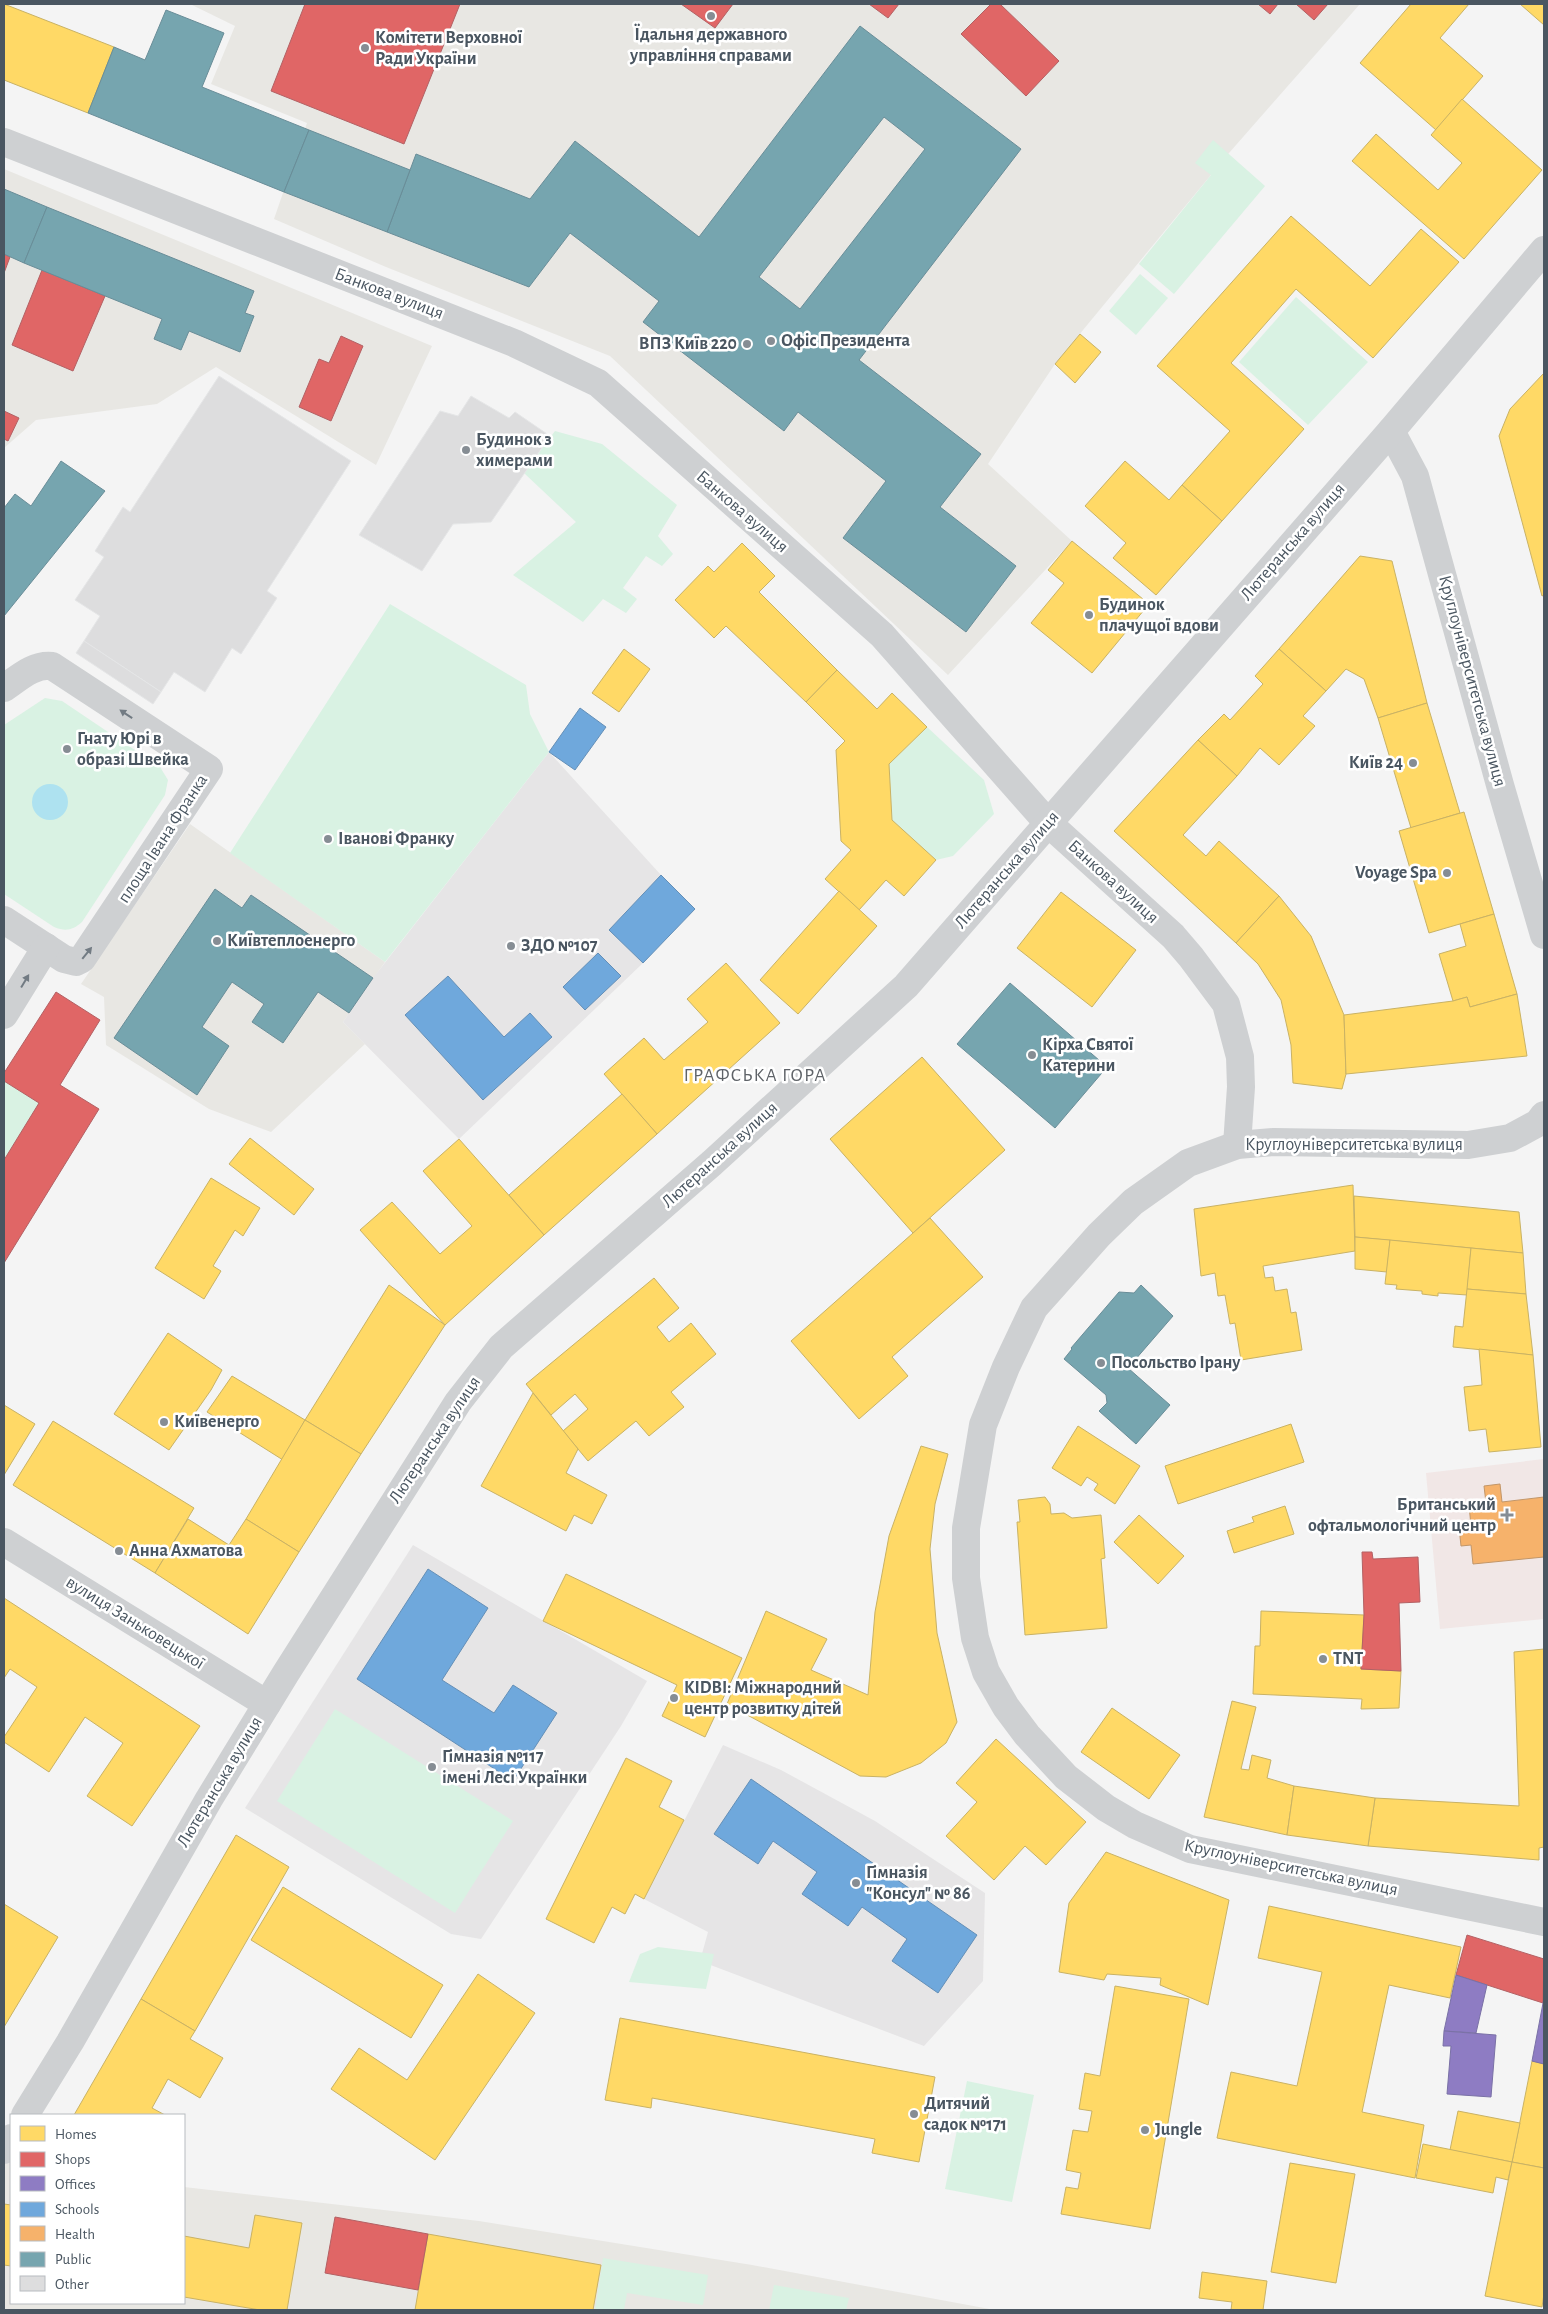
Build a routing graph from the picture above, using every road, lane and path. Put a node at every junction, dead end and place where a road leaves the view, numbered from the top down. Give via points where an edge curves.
1 (4, 142) edge
2 (1544, 250) edge
3 (1391, 431) junction
4 (4, 688) edge
5 (1048, 823) junction
6 (4, 920) edge
7 (1544, 934) edge
8 (46, 947) junction
9 (4, 1016) edge
10 (1544, 1115) edge
11 (1237, 1145) junction
12 (4, 1542) edge
13 (267, 1704) junction
14 (1544, 1922) edge
15 (26, 2114) edge

1 - 5 street, Банкова вулиця via 514,343 598,383 882,635
2 - 3 street, Лютеранська вулиця
3 - 5 street, Лютеранська вулиця
3 - 7 street, Круглоуніверситетська вулиця via 1415,476
8 -> 4 street, площа Івана Франка via 70,962 86,955 209,769 52,666 32,669
5 - 11 street, Банкова вулиця via 1173,936 1226,1004 1240,1056
5 - 13 street, Лютеранська вулиця via 906,986 712,1163 501,1348 442,1426
6 - 8 street, площа Івана Франка
9 -> 8 street
10 - 11 street, Круглоуніверситетська вулиця via 1510,1138 1468,1145 1274,1142
11 - 14 street, Круглоуніверситетська вулиця via 1188,1163 1133,1202 1034,1308 983,1425 966,1528 966,1578 975,1638 986,1672 1027,1735 1066,1777 1106,1808 1135,1825 1190,1849
12 - 13 street, вулиця Заньковецької
13 - 15 street, Лютеранська вулиця

